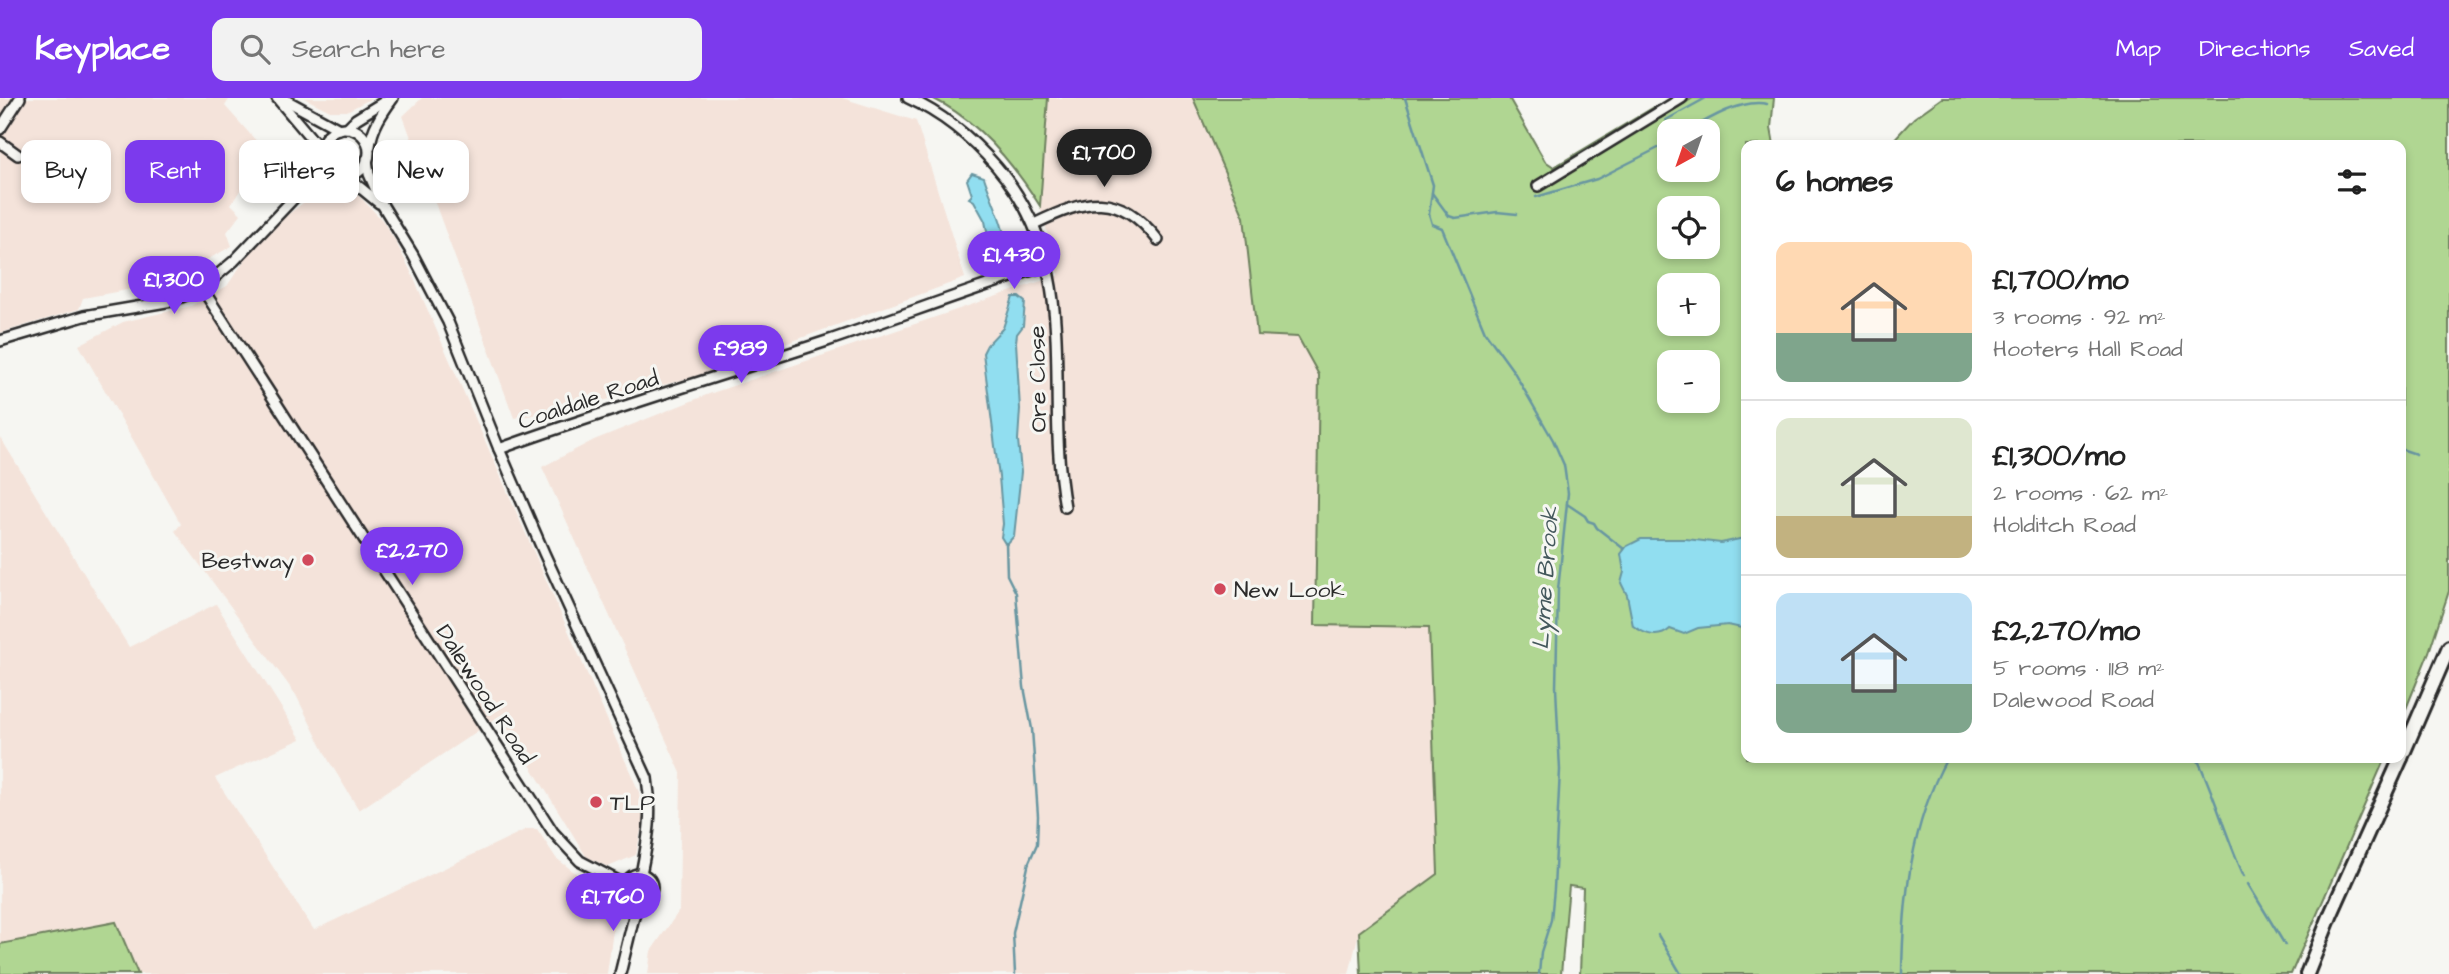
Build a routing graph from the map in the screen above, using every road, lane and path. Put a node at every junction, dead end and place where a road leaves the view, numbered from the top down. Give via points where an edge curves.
1 (20, 98) edge
2 (279, 98) edge
3 (391, 98) edge
4 (908, 98) edge
5 (1682, 98) edge
6 (0, 129) edge
7 (343, 129) junction
8 (311, 140) edge
9 (326, 140) edge
10 (0, 142) edge
11 (18, 155) dead end
12 (368, 156) junction
13 (359, 170) edge
14 (1538, 186) dead end
15 (359, 188) edge
16 (289, 203) edge
17 (383, 206) junction
18 (1034, 224) junction
19 (1158, 240) dead end
20 (1048, 265) junction
21 (202, 288) junction
22 (0, 341) edge
23 (499, 449) junction
24 (1065, 507) dead end
25 (2449, 647) edge
26 (2406, 746) edge
27 (2399, 763) edge
28 (641, 874) junction
29 (626, 885) junction
30 (638, 900) junction
31 (621, 974) edge
32 (2306, 974) edge

1 - 6 street
2 - 7 street
2 - 8 street
3 - 7 street
3 - 12 street via 371,137
4 - 18 street, Ore Close via 953,124 980,147 1004,175
5 - 14 street
7 - 9 street
7 - 12 street via 363,137
10 - 11 street
12 - 13 street
12 - 17 street via 369,174
15 - 17 street
16 - 21 street
17 - 23 street via 448,322
18 - 19 street via 1076,205 1101,203 1126,209
18 - 20 street, Ore Close
20 - 23 street, Coaldale Road
20 - 24 street, Ore Close via 1055,311 1058,469
21 - 22 street via 172,301 84,316
21 - 29 street, Dalewood Road via 554,832 580,861
23 - 28 street via 647,778 650,838
25 - 26 main road
27 - 32 main road
28 - 29 street via 633,875
28 - 30 street via 649,879 652,891
29 - 30 street, Dalewood Road via 630,897
30 - 31 street

